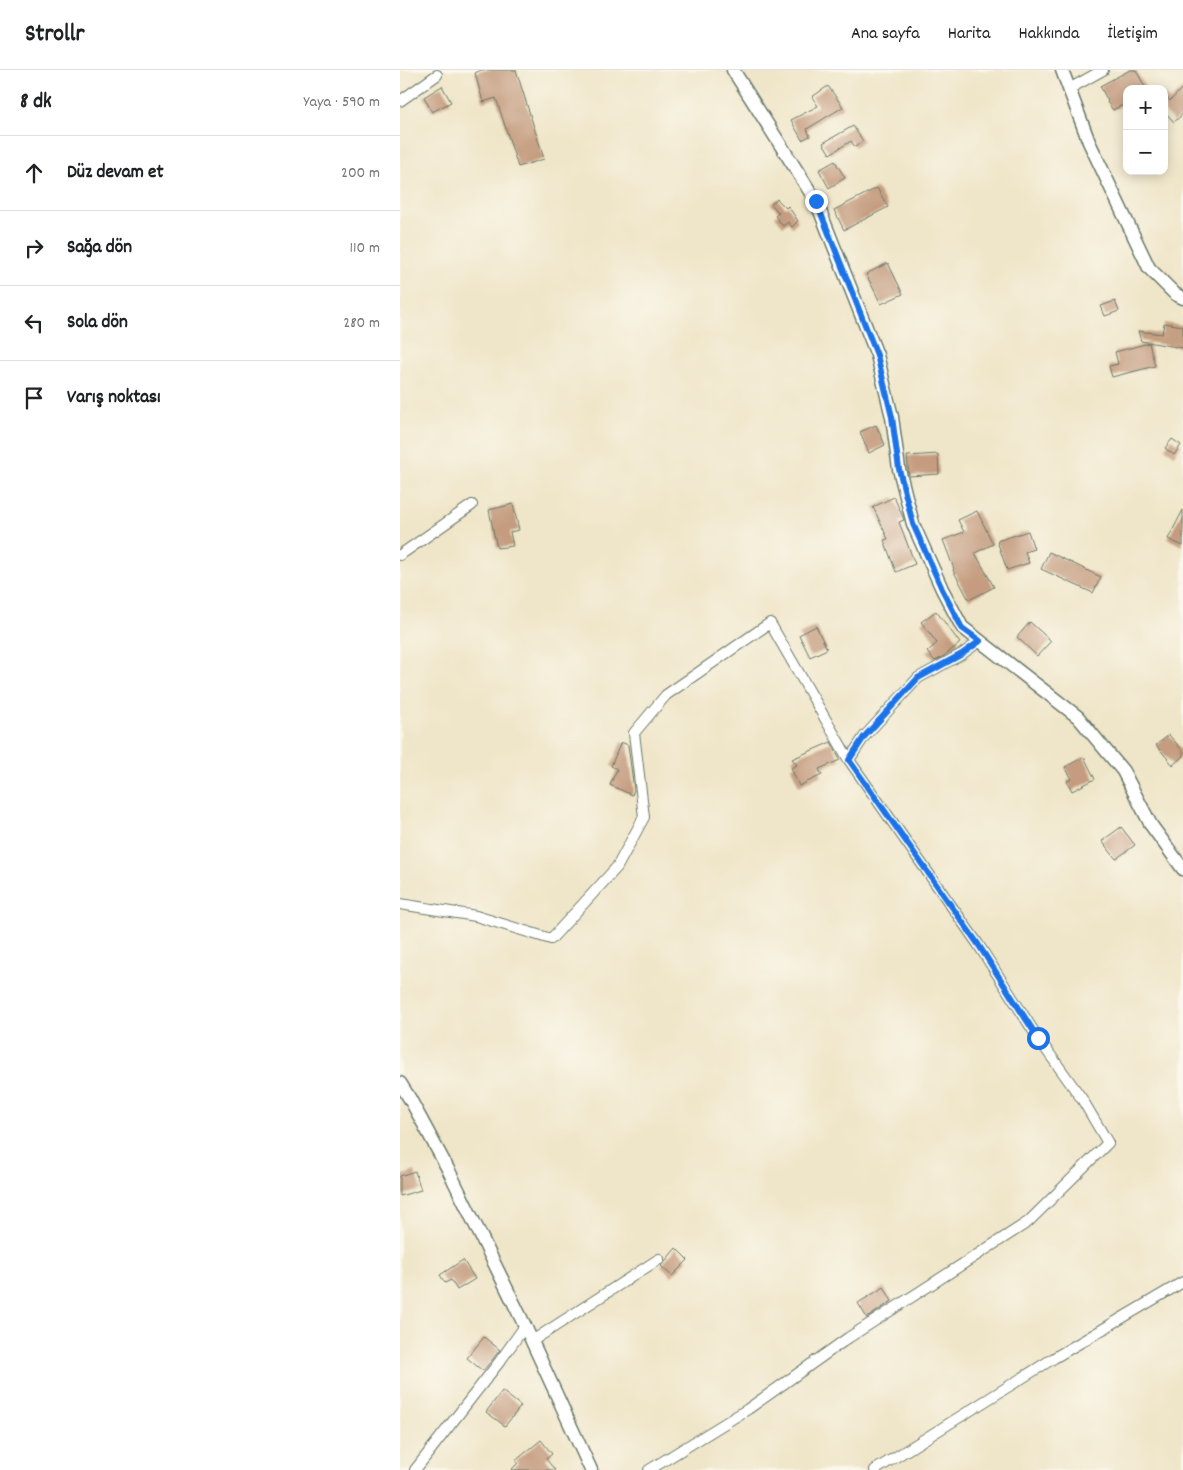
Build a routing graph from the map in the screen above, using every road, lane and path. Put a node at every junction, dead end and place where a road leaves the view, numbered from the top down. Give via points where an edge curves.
1 (733, 70) edge
2 (1062, 70) edge
3 (1103, 70) edge
4 (437, 75) dead end
5 (1069, 89) junction
6 (400, 101) edge
7 (1183, 298) edge
8 (472, 506) dead end
9 (400, 555) edge
10 (980, 641) junction
11 (849, 760) junction
12 (1183, 869) edge
13 (400, 904) edge
14 (400, 1084) edge
15 (659, 1259) dead end
16 (1183, 1282) edge
17 (525, 1326) junction
18 (532, 1341) junction
19 (415, 1470) edge
20 (591, 1470) edge
21 (649, 1470) edge
22 (875, 1470) edge

1 - 10 street via 816,201 877,355 913,524 962,628
2 - 5 street
3 - 5 street
4 - 6 street
5 - 7 street via 1149,268
8 - 9 street
10 - 11 street via 918,678 864,737
10 - 12 street via 1078,717 1122,771 1151,825
11 - 13 street via 770,624 666,695 634,734 644,817 617,867 551,939 476,916
11 - 21 street via 978,944 1108,1143 1028,1222 848,1338 748,1409
14 - 17 street via 449,1171
15 - 18 street
16 - 22 street
17 - 18 street
17 - 19 street
18 - 20 street

